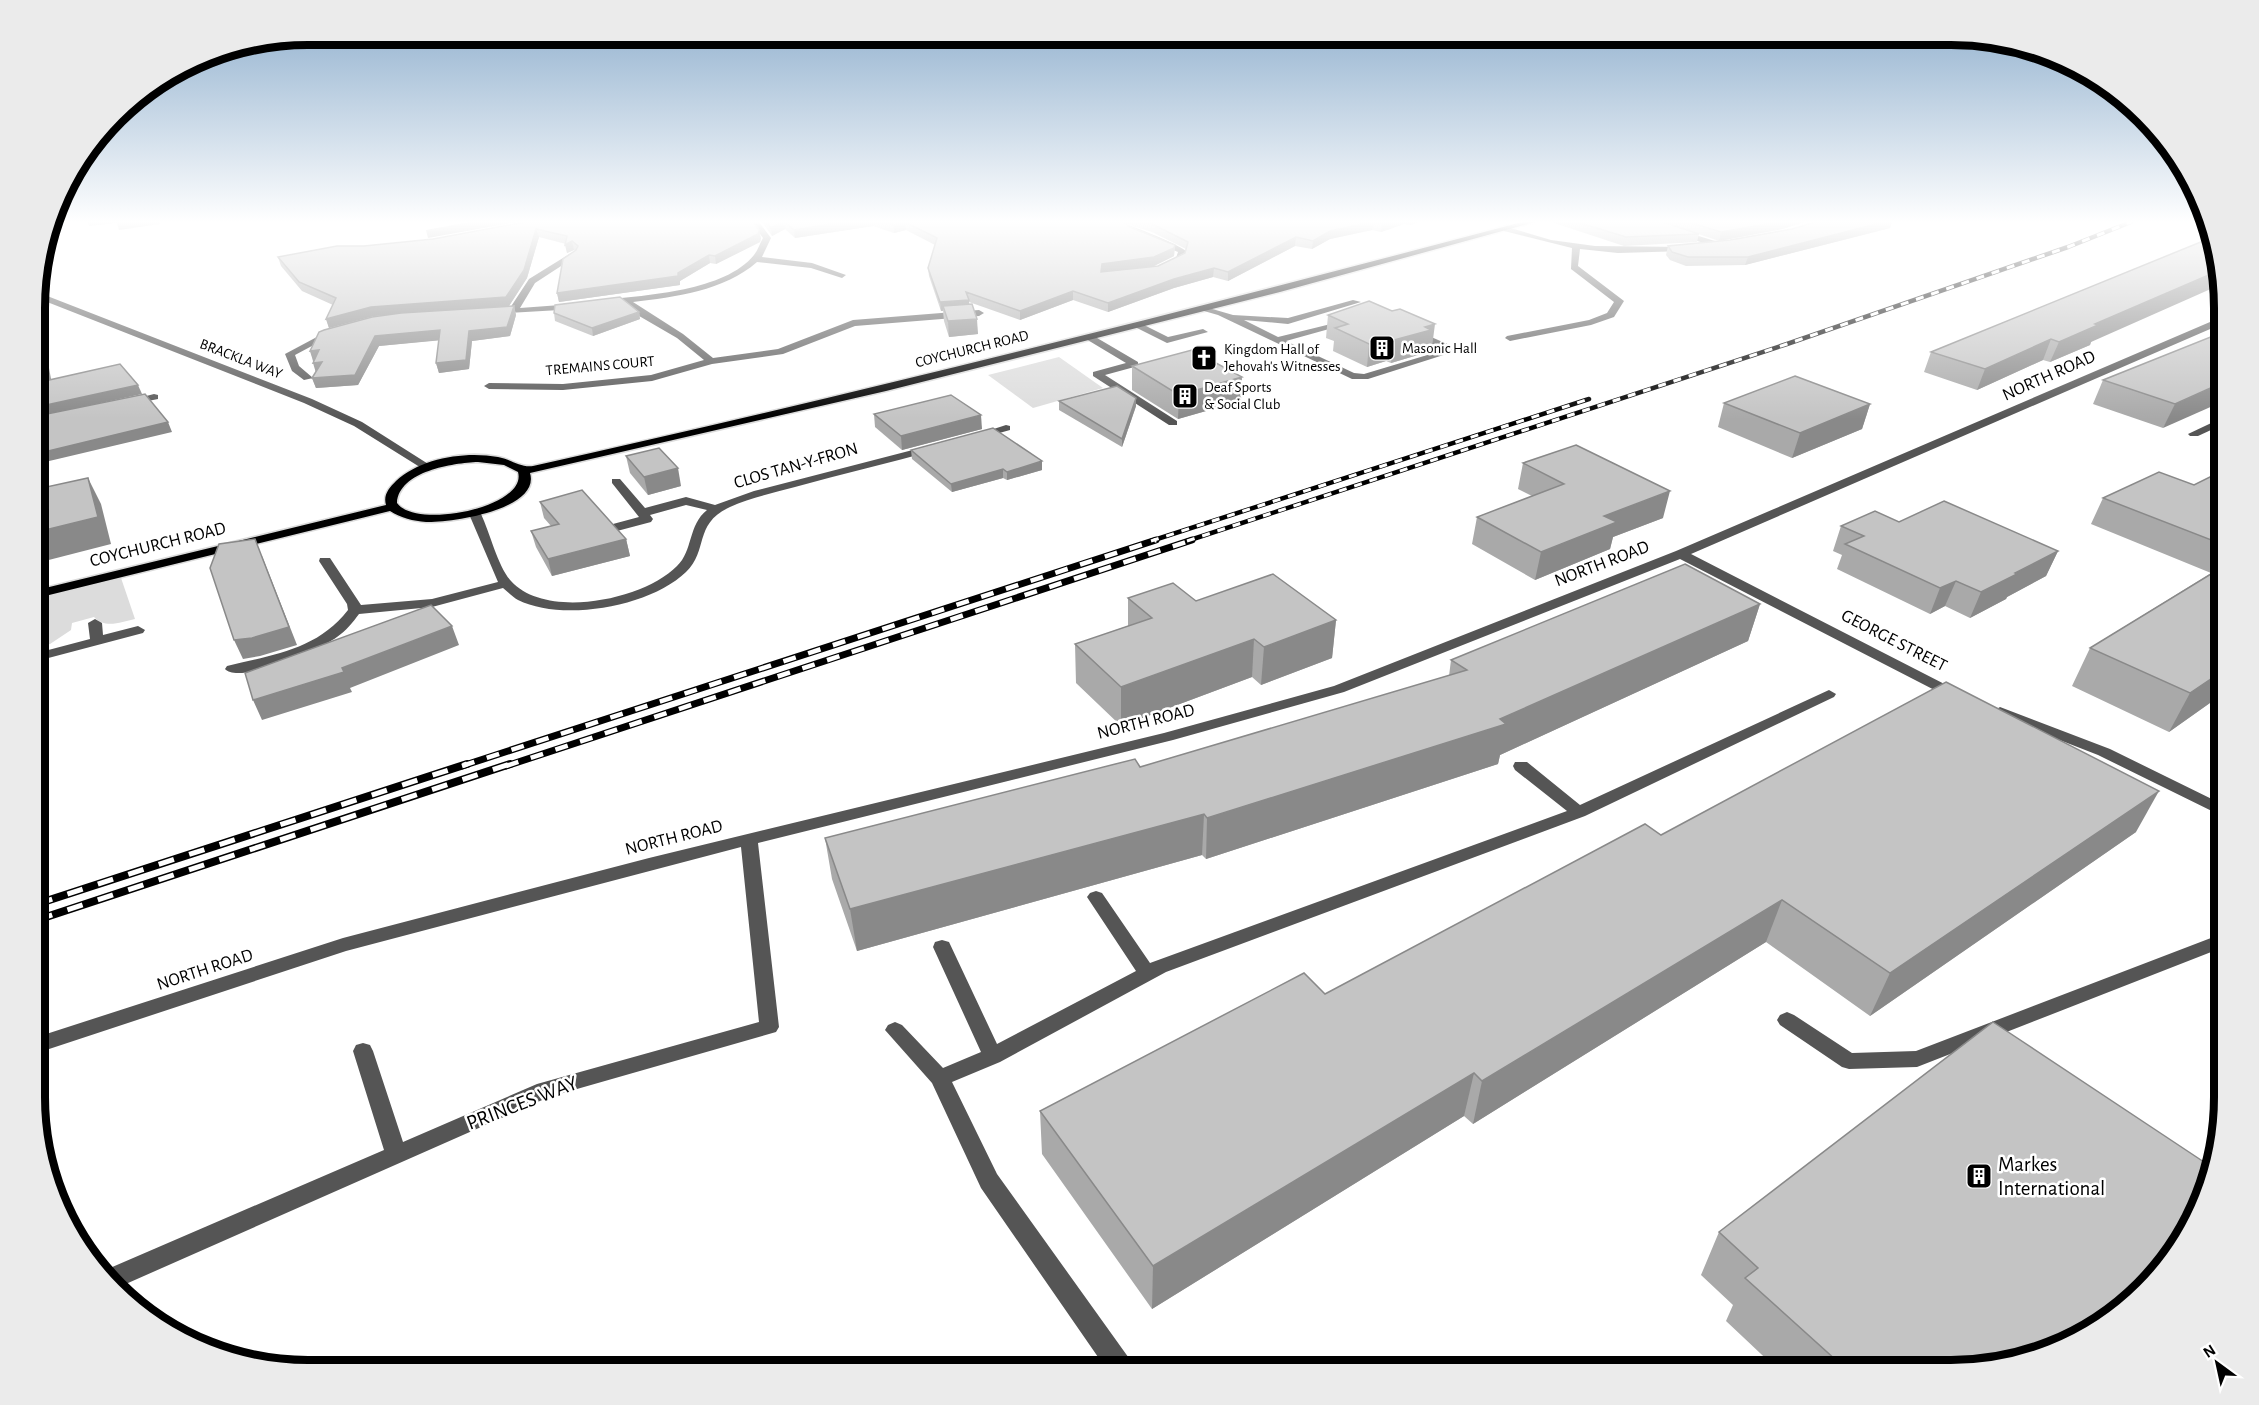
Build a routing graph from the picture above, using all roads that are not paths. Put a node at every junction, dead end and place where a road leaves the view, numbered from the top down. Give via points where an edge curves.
1 (528, 288) edge
2 (694, 288) edge
3 (1285, 288) edge
4 (1601, 288) edge
5 (46, 298) edge
6 (625, 300) junction
7 (1356, 302) dead end
8 (592, 304) edge
9 (580, 306) edge
10 (1202, 309) junction
11 (513, 310) junction
12 (481, 313) edge
13 (979, 313) dead end
14 (1228, 316) junction
15 (1354, 319) edge
16 (1138, 325) junction
17 (2214, 325) edge
18 (340, 330) edge
19 (1407, 330) edge
20 (1203, 332) dead end
21 (1089, 337) junction
22 (1510, 338) dead end
23 (1277, 340) junction
24 (711, 361) junction
25 (308, 378) dead end
26 (489, 386) dead end
27 (154, 397) dead end
28 (112, 406) edge
29 (1173, 423) dead end
30 (2214, 425) edge
31 (1006, 428) dead end
32 (2194, 434) dead end
33 (427, 467) junction
34 (523, 470) junction
35 (616, 481) dead end
36 (393, 507) junction
37 (716, 509) junction
38 (476, 513) junction
39 (642, 513) junction
40 (617, 526) edge
41 (1681, 554) junction
42 (325, 561) dead end
43 (505, 584) junction
44 (45, 592) edge
45 (355, 610) junction
46 (94, 623) dead end
47 (138, 630) dead end
48 (97, 641) junction
49 (45, 655) edge
50 (232, 669) dead end
51 (1829, 694) dead end
52 (1966, 699) edge
53 (1987, 707) edge
54 (1521, 766) dead end
55 (2214, 807) edge
56 (1579, 812) junction
57 (749, 839) junction
58 (1096, 897) dead end
59 (2214, 943) edge
60 (942, 946) dead end
61 (1147, 973) junction
62 (1787, 1020) dead end
63 (895, 1030) dead end
64 (45, 1042) edge
65 (363, 1051) dead end
66 (993, 1056) junction
67 (940, 1078) junction
68 (396, 1153) junction
69 (116, 1277) edge
70 (1115, 1360) edge

1 - 11 street
2 - 6 street
3 - 10 main road, COYCHURCH ROAD
4 - 22 street via 1619,301 1611,315
5 - 33 street, BRACKLA WAY via 308,401 358,424
6 - 8 street
6 - 24 street
7 - 14 street via 1288,321
9 - 11 street
10 - 14 street
10 - 16 main road, COYCHURCH ROAD
11 - 12 street
13 - 24 street, TREMAINS COURT via 853,323 780,352
14 - 23 street
15 - 23 street
16 - 20 street via 1167,340
16 - 21 main road, COYCHURCH ROAD
17 - 41 street, NORTH ROAD via 2186,340
18 - 25 street via 290,354 298,372
19 - 23 street via 1449,348 1448,352 1364,377 1352,376
21 - 29 street via 1134,364 1097,374
21 - 34 main road, COYCHURCH ROAD via 882,389
24 - 26 street, TREMAINS COURT via 652,378 563,387
27 - 28 street
30 - 32 street
31 - 37 street, CLOS TAN-Y-FRON via 749,496
33 - 34 main road via 485,459 507,462
33 - 36 main road via 393,488
34 - 38 main road via 525,478 518,493
35 - 39 street
36 - 38 main road via 424,517
36 - 44 main road, COYCHURCH ROAD
37 - 39 street via 686,501
37 - 43 street, CLOS TAN-Y-FRON via 695,532 690,559 683,568 643,594 571,606 522,597
38 - 43 street
39 - 40 street via 647,519
41 - 52 street, GEORGE STREET
41 - 57 street, NORTH ROAD via 1339,689 1168,737
42 - 45 street
43 - 45 street via 432,603
45 - 50 street via 341,627 309,648
46 - 48 street
47 - 48 street
48 - 49 street
51 - 56 street
53 - 55 street via 2104,752
54 - 56 street
56 - 61 street
57 - 64 street, NORTH ROAD via 343,945
57 - 68 street, PRINCES WAY via 769,1028 544,1090
58 - 61 street
59 - 62 street via 1917,1059 1849,1061
60 - 66 street
61 - 66 street
63 - 67 street
65 - 68 street
66 - 67 street
67 - 70 street via 989,1181
68 - 69 street, PRINCES WAY

